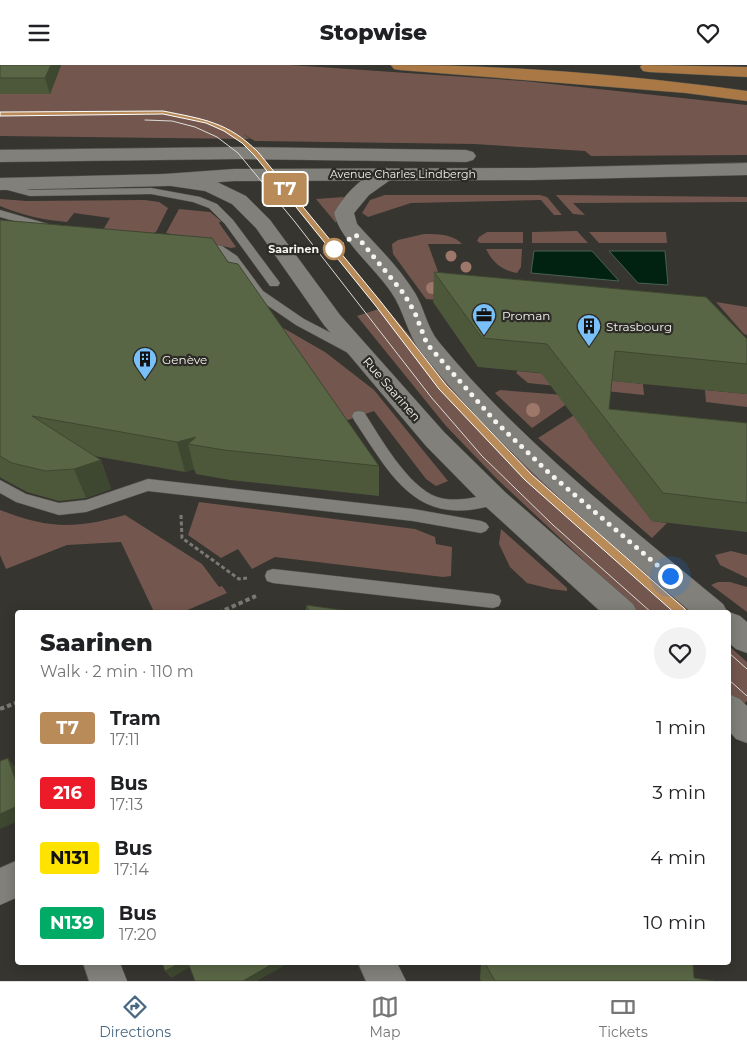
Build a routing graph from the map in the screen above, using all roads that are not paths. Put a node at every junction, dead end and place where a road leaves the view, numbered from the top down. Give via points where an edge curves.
1 (400, 65) edge
2 (628, 66) edge
3 (747, 72) edge
4 (747, 96) edge
5 (0, 156) edge
6 (747, 167) edge
7 (386, 174) junction
8 (165, 179) junction
9 (0, 184) edge
10 (0, 213) edge
11 (68, 231) edge
12 (192, 245) edge
13 (274, 283) dead end
14 (363, 355) junction
15 (359, 416) dead end
16 (0, 485) edge
17 (495, 499) junction
18 (481, 527) dead end
19 (273, 576) dead end
20 (493, 601) dead end
21 (619, 610) edge
22 (709, 610) edge
23 (731, 627) edge
24 (747, 640) edge
25 (731, 711) edge
26 (747, 728) edge
27 (15, 879) edge
28 (0, 887) edge
29 (103, 965) edge
30 (378, 965) edge
31 (108, 981) edge
32 (387, 981) edge

1 - 4 highway via 686,88
2 - 3 highway
5 - 6 main road, Avenue Charles Lindbergh via 443,155
6 - 7 main road, Avenue Charles Lindbergh via 532,174
7 - 8 main road, Avenue Charles Lindbergh
7 - 22 main road via 358,194 344,213 347,225 404,294 427,344 495,421 549,473
8 - 9 main road, Avenue Charles Lindbergh
8 - 14 main road, Rue Saarinen via 210,187 239,200 263,224 332,320
9 - 13 lane via 30,193 151,191 196,199 213,206 229,222
10 - 11 lane
12 - 14 lane via 218,249 233,259 259,294 300,322
14 - 17 main road, Rue Saarinen via 435,439
15 - 17 lane via 391,462 417,492 430,500 454,505
16 - 18 lane via 21,498 59,509 86,506 148,485 414,515
17 - 21 main road, Rue Saarinen
19 - 20 lane
23 - 24 main road
25 - 26 main road
27 - 28 main road
29 - 31 main road
30 - 32 main road

